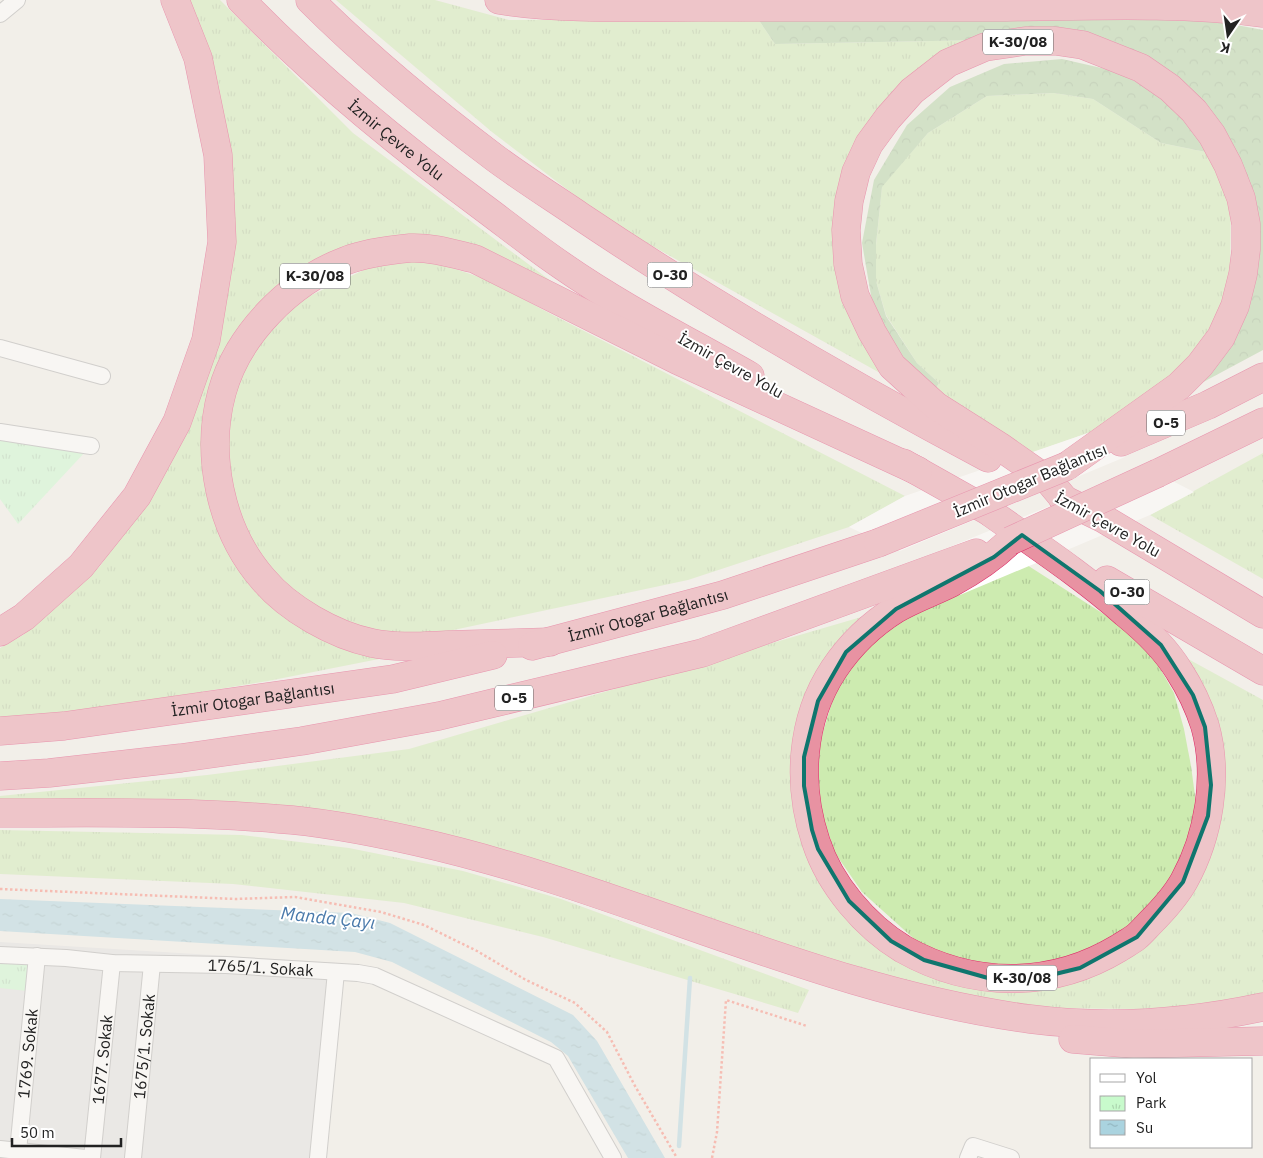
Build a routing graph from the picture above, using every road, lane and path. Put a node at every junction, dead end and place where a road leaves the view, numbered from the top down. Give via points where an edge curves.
1 (17, 0) edge
2 (175, 0) edge
3 (241, 0) edge
4 (310, 0) edge
5 (499, 0) edge
6 (1061, 0) edge
7 (938, 7) junction
8 (1263, 13) edge
9 (0, 14) edge
10 (0, 348) edge
11 (102, 376) dead end
12 (1263, 377) edge
13 (1263, 422) edge
14 (0, 432) edge
15 (91, 446) dead end
16 (1067, 466) junction
17 (918, 471) junction
18 (1064, 499) junction
19 (991, 513) junction
20 (1010, 541) junction
21 (1263, 614) edge
22 (0, 632) edge
23 (550, 642) junction
24 (1263, 671) edge
25 (0, 731) edge
26 (0, 776) edge
27 (0, 813) edge
28 (0, 889) edge
29 (0, 955) edge
30 (37, 956) junction
31 (112, 962) junction
32 (152, 964) junction
33 (336, 972) junction
34 (899, 993) junction
35 (1263, 1007) edge
36 (806, 1026) dead end
37 (1263, 1040) edge
38 (0, 1149) edge
39 (18, 1151) junction
40 (971, 1152) edge
41 (85, 1158) edge
42 (92, 1158) edge
43 (133, 1158) edge
44 (318, 1158) edge
45 (613, 1158) edge
46 (677, 1158) edge
47 (712, 1158) edge
48 (1011, 1158) edge

1 - 9 street
2 - 22 highway via 198,58 218,155 222,242 206,340 177,422 137,496 81,566 24,617
3 - 17 highway, İzmir Çevre Yolu / O-30 via 319,75 424,164 562,266 635,311
4 - 18 highway, İzmir Çevre Yolu / O-30 via 409,91 496,159 641,257 798,352
5 - 7 highway, K-30/08 via 531,5 590,7
6 - 7 highway, K-30/08
7 - 8 highway, K-30/08 via 1160,5
10 - 11 street
12 - 16 highway, İzmir Otogar Bağlantısı / O-5 via 1208,405
13 - 20 highway, O-5, bridge
14 - 15 street
16 - 18 highway, K-30/08 via 1179,386 1200,365 1221,336 1235,306 1244,274 1246,224 1241,198 1220,150 1194,111 1170,88 1141,68 1083,45 1025,41 985,47 948,63 912,91 888,118 868,144 856,172 846,230 848,264 855,296 892,366 936,406 1049,481
16 - 23 highway, İzmir Otogar Bağlantısı / O-5, bridge via 878,543 723,595
17 - 19 highway, İzmir Çevre Yolu / O-30
17 - 23 highway, K-30/08 via 677,360 475,259 412,248 378,252 346,261 308,280 250,335 234,361 222,392 215,457 220,491 244,552 263,580 284,599 340,633 373,643 408,646
18 - 21 highway, İzmir Çevre Yolu / O-30 via 1104,519
19 - 20 highway, K-30/08 via 1100,591 1161,645 1193,695 1205,727 1211,785 1208,816 1197,854 1165,908 1137,937 1080,968 1051,975 988,978 956,972 924,960 891,942 864,920 818,849 807,810 804,757 818,701 846,652 896,609 994,557
19 - 24 highway, İzmir Çevre Yolu / O-30
20 - 26 highway, O-5 via 702,653 438,716 199,756
23 - 25 highway, İzmir Otogar Bağlantısı / O-5 via 393,679 123,719
27 - 34 highway via 150,813 336,825 415,841 559,881
28 - 46 path via 236,899 294,896 380,912 424,926 575,1003 607,1032
29 - 30 street, 1765/1. Sokak
30 - 31 street, 1765/1. Sokak
30 - 39 street, 1769. Sokak
31 - 32 street, 1765/1. Sokak
31 - 42 street, 1677. Sokak
32 - 33 street, 1765/1. Sokak
32 - 43 street, 1675/1. Sokak
33 - 44 street, 1765/1. Sokak
33 - 45 street via 375,976 556,1058
34 - 35 highway via 979,1011 1034,1019 1102,1023 1170,1021
34 - 37 highway via 940,1012 998,1029 1053,1038 1134,1044
36 - 47 path via 726,1000 717,1132
38 - 39 street
39 - 41 street
40 - 48 street

